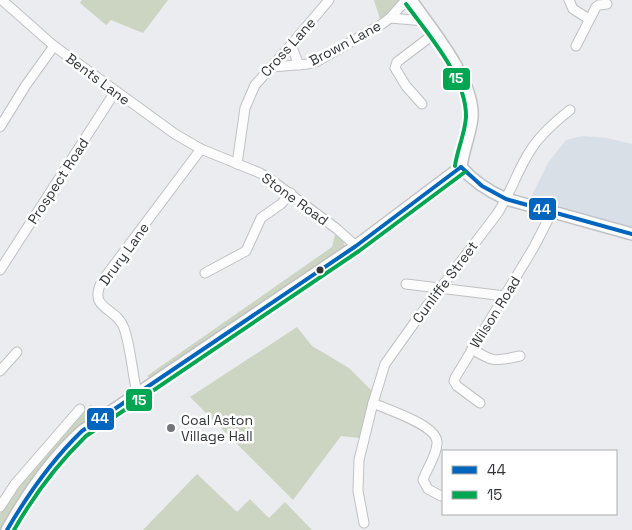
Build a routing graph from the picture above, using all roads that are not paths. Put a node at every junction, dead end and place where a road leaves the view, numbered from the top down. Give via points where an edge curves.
1 (2, 0) edge
2 (329, 0) edge
3 (406, 0) edge
4 (411, 0) edge
5 (569, 0) edge
6 (606, 4) dead end
7 (390, 18) junction
8 (589, 19) junction
9 (425, 20) junction
10 (434, 34) junction
11 (291, 45) junction
12 (54, 46) junction
13 (576, 46) dead end
14 (299, 65) junction
15 (272, 67) junction
16 (116, 92) junction
17 (422, 104) dead end
18 (570, 110) dead end
19 (0, 127) edge
20 (201, 150) junction
21 (237, 164) junction
22 (461, 167) junction
23 (291, 193) junction
24 (506, 199) junction
25 (552, 212) junction
26 (632, 234) edge
27 (356, 246) junction
28 (0, 270) edge
29 (205, 273) dead end
30 (406, 284) dead end
31 (440, 288) junction
32 (505, 296) junction
33 (472, 349) junction
34 (17, 352) dead end
35 (520, 356) dead end
36 (0, 371) edge
37 (137, 393) junction
38 (373, 403) junction
39 (480, 403) dead end
40 (80, 408) dead end
41 (441, 496) dead end
42 (0, 507) edge
43 (364, 523) dead end
44 (7, 530) edge

1 - 12 street, Bents Lane
2 - 11 street, Cross Lane
3 - 7 street, Brown Lane
4 - 9 main road
5 - 8 street via 573,9
6 - 8 street via 599,5
7 - 9 street, Brown Lane
7 - 14 street, Brown Lane via 322,59
8 - 13 street
9 - 10 main road
10 - 17 street via 397,62 395,68
10 - 22 main road via 460,73 471,98 472,117
11 - 14 street, Brown Lane
11 - 15 street, Cross Lane
12 - 16 street, Bents Lane
12 - 19 street
14 - 15 street, Brown Lane
15 - 21 street, Cross Lane via 249,96
16 - 20 street, Bents Lane
16 - 28 street, Prospect Road
18 - 24 street, Cunliffe Street via 530,150
20 - 21 street, Stone Road
20 - 37 street, Drury Lane via 99,288 98,296 103,308 119,320 124,330
21 - 23 street, Stone Road via 260,173
22 - 24 main road via 473,181
22 - 27 main road
23 - 27 street, Stone Road
23 - 29 street via 261,218 246,252 215,264
24 - 25 main road
24 - 31 street, Cunliffe Street
25 - 26 main road
25 - 32 street, Wilson Road
27 - 37 main road
30 - 31 street
31 - 32 street
31 - 38 street, Cunliffe Street via 385,364
32 - 33 street, Wilson Road
33 - 35 street via 492,360
33 - 39 street, Wilson Road via 454,381
34 - 36 street
37 - 44 main road via 67,445 37,483
38 - 41 street via 424,426 434,434 438,444 423,480 428,489
38 - 43 street, Cunliffe Street via 359,460 358,491
40 - 42 street via 15,484

